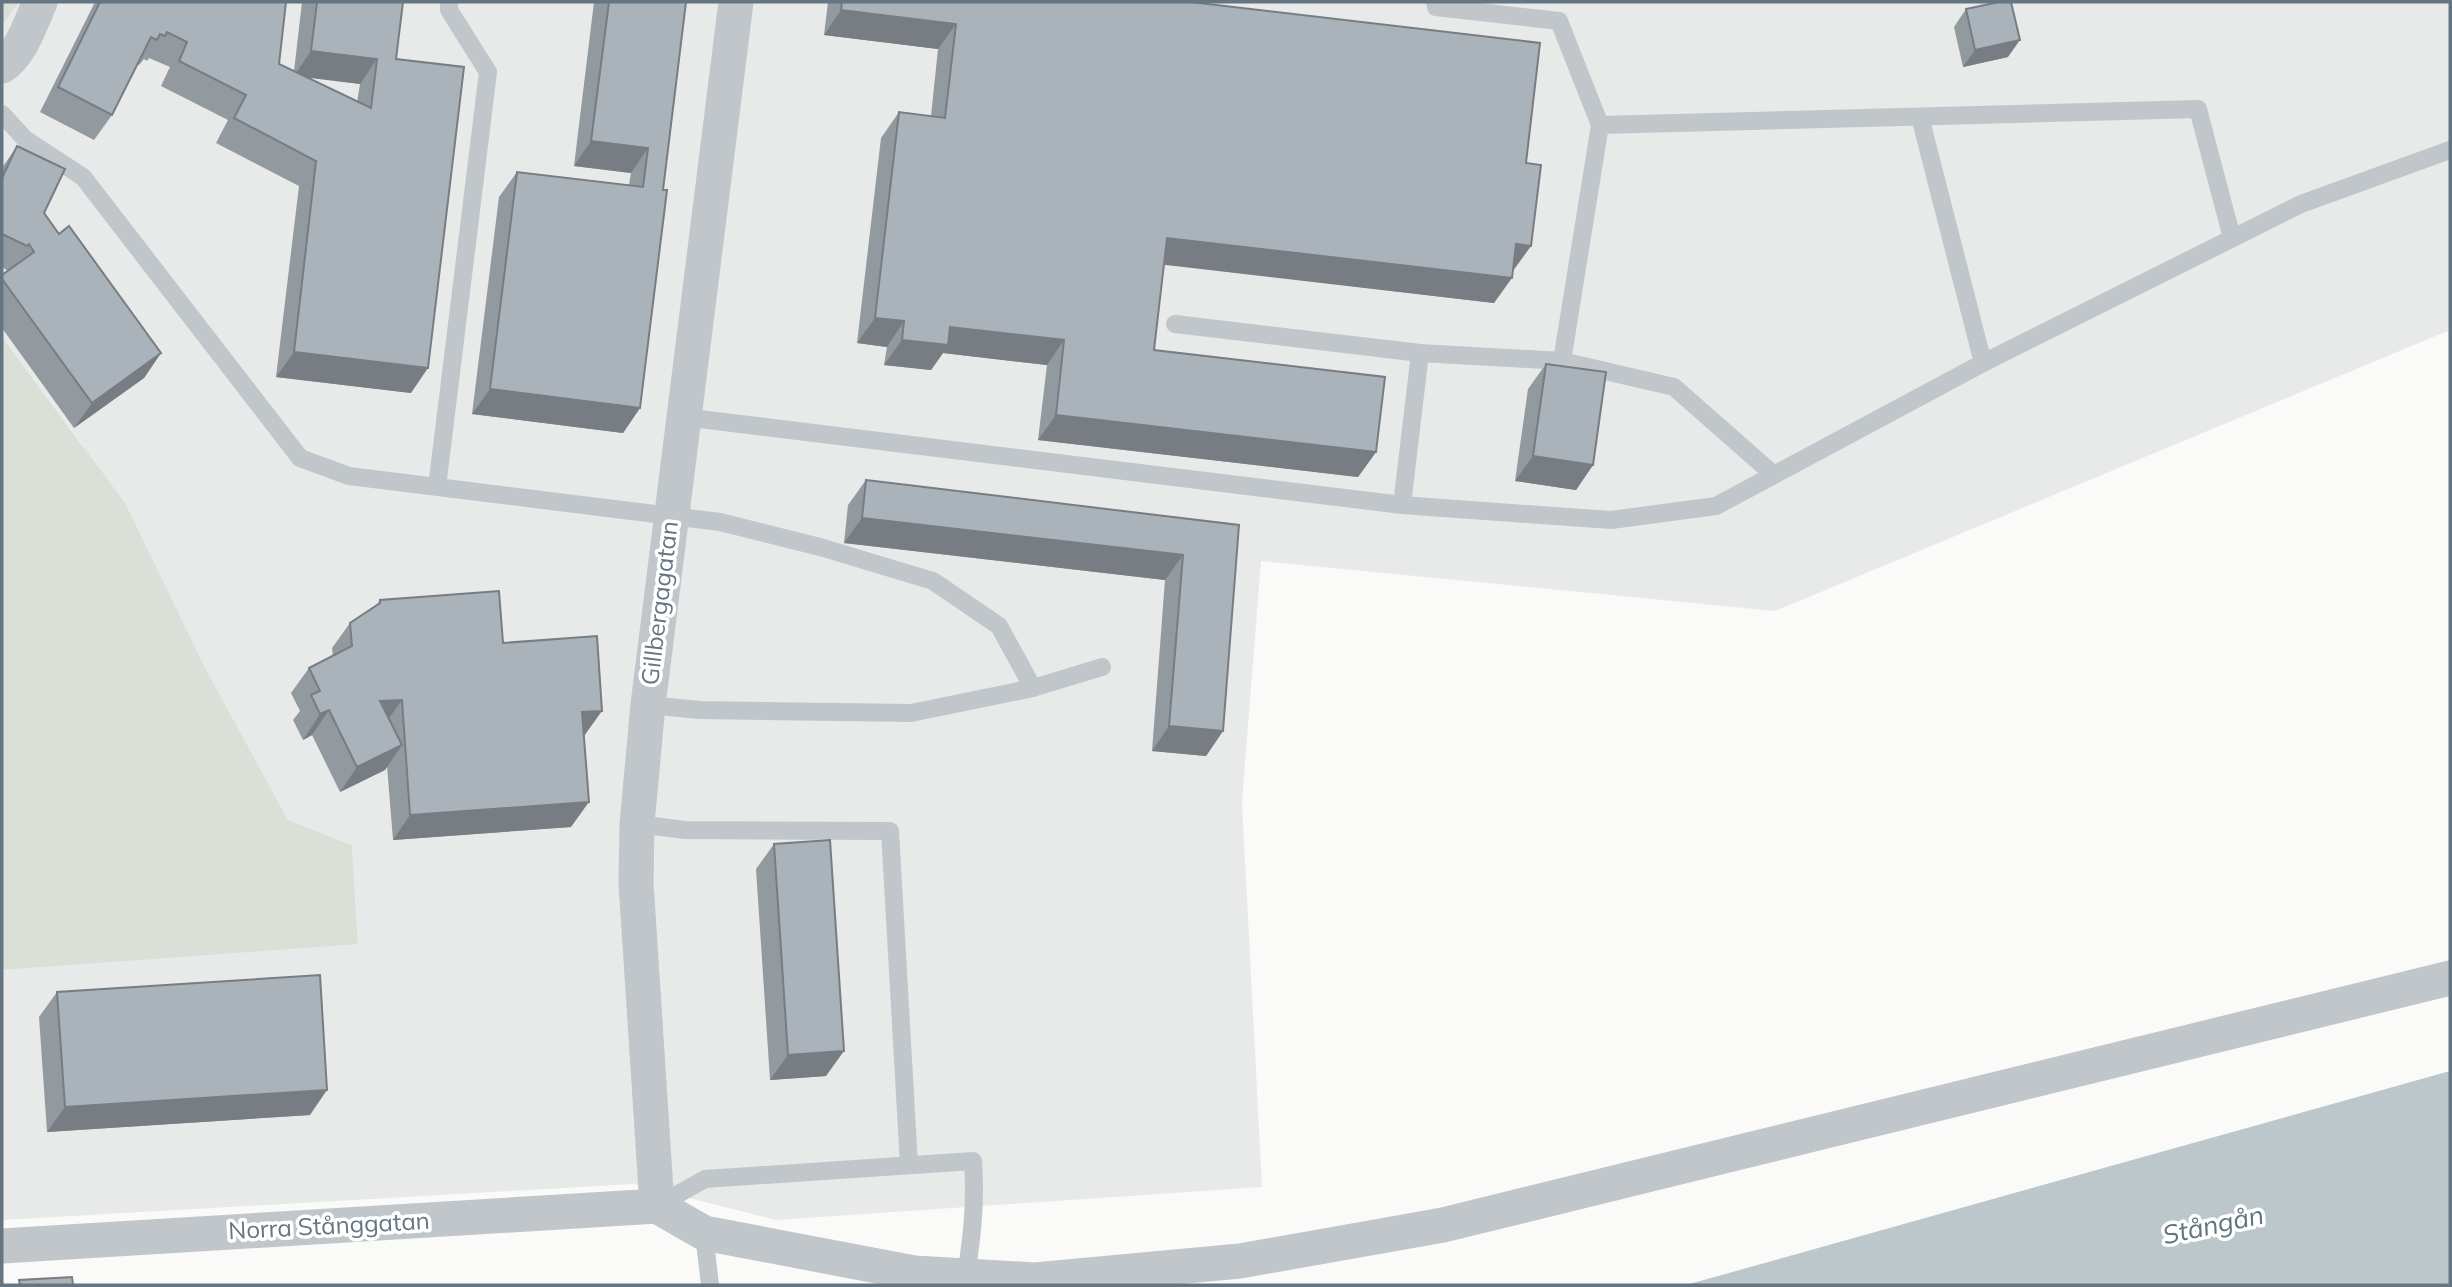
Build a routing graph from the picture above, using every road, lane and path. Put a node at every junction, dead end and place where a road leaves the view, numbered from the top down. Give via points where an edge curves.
1 (40, 2) edge
2 (449, 2) edge
3 (736, 2) edge
4 (1435, 2) edge
5 (2, 66) edge
6 (2, 114) edge
7 (1920, 117) junction
8 (1600, 125) junction
9 (2450, 150) edge
10 (2232, 238) junction
11 (1175, 324) dead end
12 (1420, 353) junction
13 (1562, 361) junction
14 (1983, 363) junction
15 (683, 417) junction
16 (1774, 475) junction
17 (438, 487) junction
18 (1402, 505) junction
19 (671, 517) junction
20 (1102, 667) dead end
21 (1033, 688) junction
22 (648, 705) junction
23 (637, 824) junction
24 (2450, 978) edge
25 (909, 1165) junction
26 (657, 1206) junction
27 (704, 1233) junction
28 (2, 1246) edge
29 (966, 1276) junction
30 (710, 1285) edge

1 - 5 street via 21,42
2 - 17 lane via 449,10 488,72
3 - 15 street, Gillbergagatan
4 - 8 lane via 1436,7 1559,21
6 - 17 lane via 25,139 83,177 300,458 349,476
7 - 8 lane
7 - 10 lane via 2198,109
7 - 14 lane
8 - 13 lane
9 - 10 lane via 2301,204
10 - 14 lane
11 - 12 lane
12 - 13 lane
12 - 18 lane
13 - 16 lane via 1674,387
14 - 16 lane
15 - 18 lane
15 - 19 street, Gillbergagatan
16 - 18 lane via 1716,506 1611,520
17 - 19 lane
19 - 21 lane via 720,522 933,581 999,626
19 - 22 street, Gillbergagatan
20 - 21 lane
21 - 22 lane via 911,713
22 - 23 street, Gillbergagatan
23 - 25 lane via 685,830 890,831
23 - 26 street, Gillbergagatan via 636,883
24 - 29 street via 1443,1224 1240,1261 1035,1280
25 - 26 lane via 705,1179
25 - 29 lane via 973,1161 976,1194
26 - 27 street
26 - 28 street, Norra Stånggatan
27 - 29 street via 914,1273
27 - 30 lane

